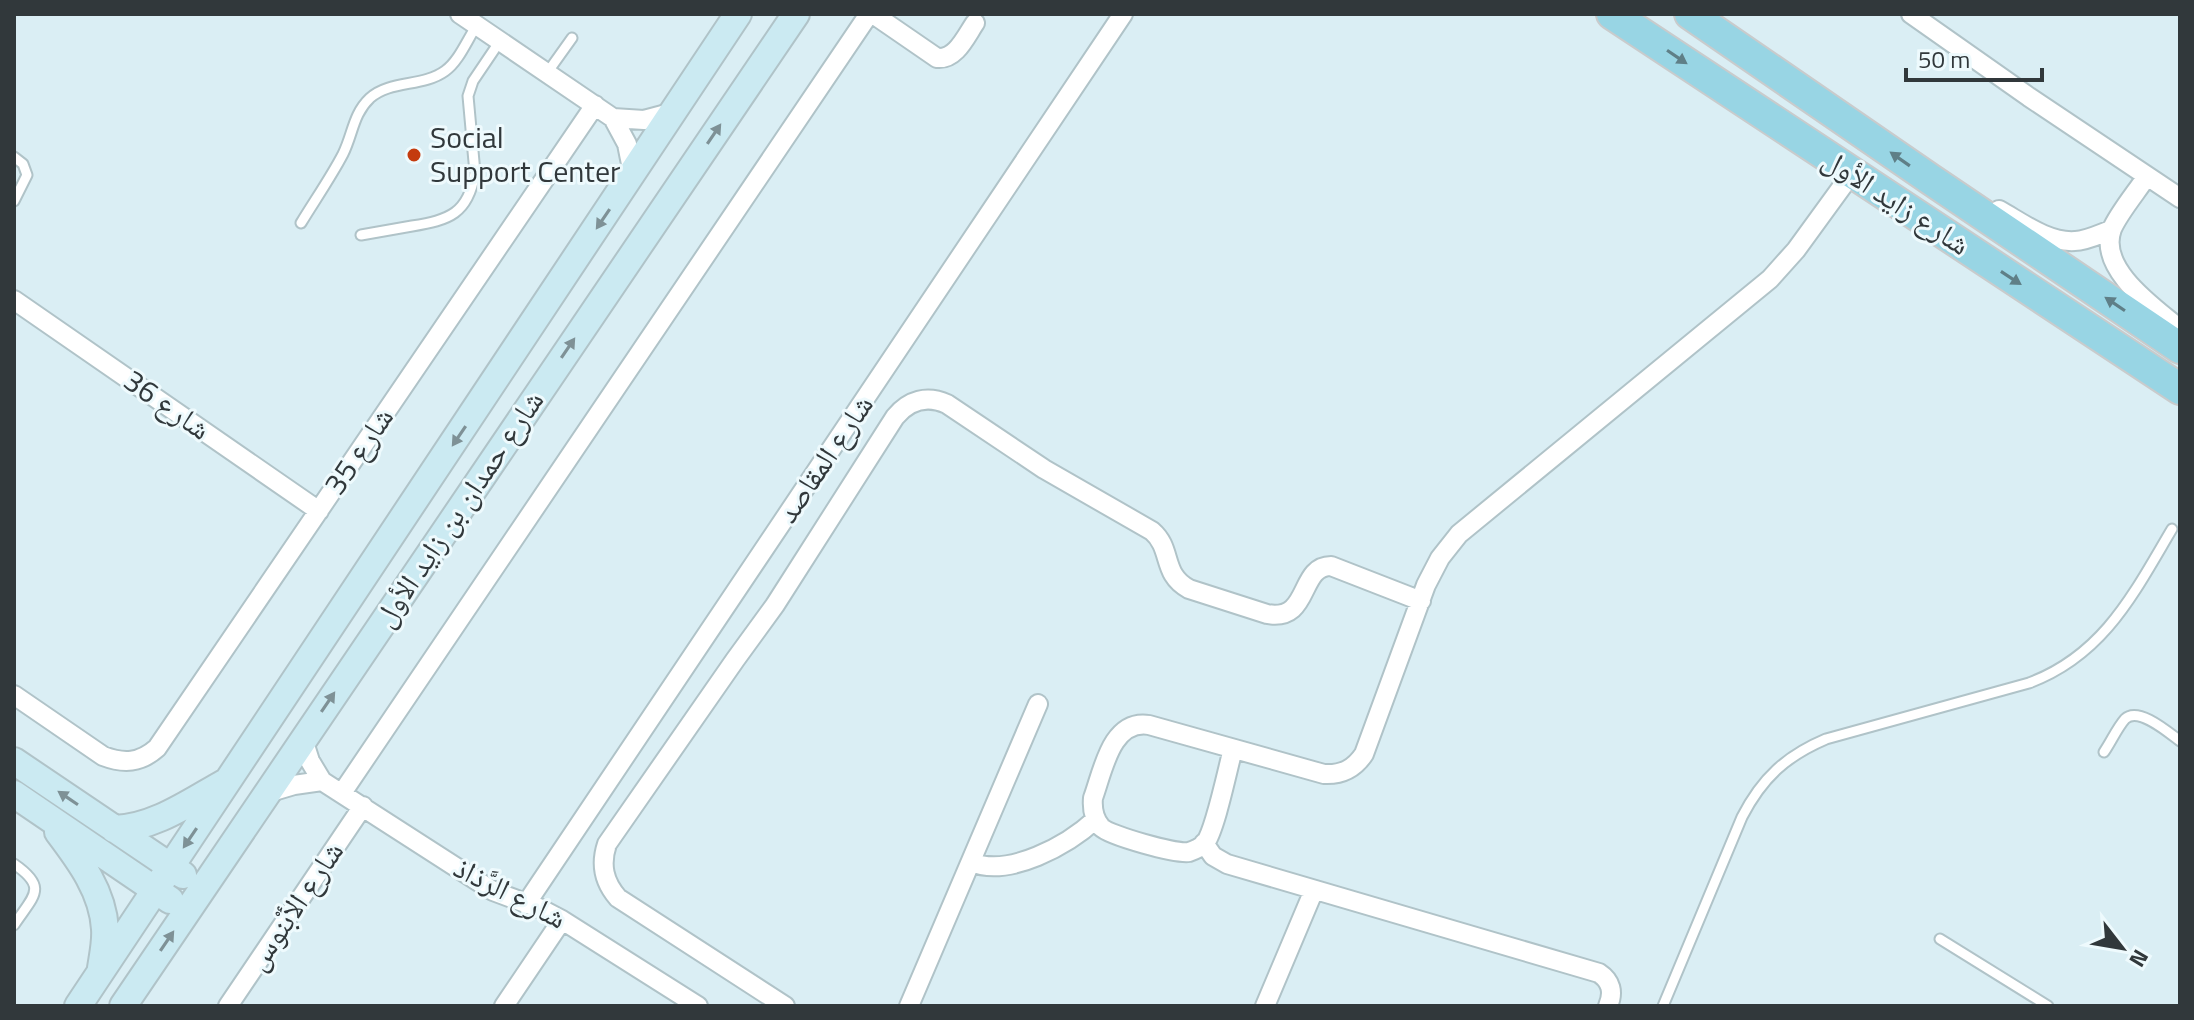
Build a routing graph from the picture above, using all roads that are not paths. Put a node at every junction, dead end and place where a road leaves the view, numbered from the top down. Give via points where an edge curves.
1 (460, 14) edge
2 (738, 14) edge
3 (796, 14) edge
4 (871, 14) edge
5 (1123, 14) edge
6 (1612, 14) edge
7 (1690, 14) edge
8 (1911, 14) edge
9 (975, 23) dead end
10 (477, 25) junction
11 (572, 38) dead end
12 (500, 41) junction
13 (547, 73) junction
14 (595, 105) junction
15 (674, 112) junction
16 (613, 118) junction
17 (14, 157) edge
18 (1852, 173) junction
19 (633, 174) junction
20 (2147, 176) junction
21 (1930, 179) junction
22 (2180, 198) edge
23 (14, 201) edge
24 (301, 223) dead end
25 (2111, 230) junction
26 (361, 235) dead end
27 (14, 300) edge
28 (2180, 329) edge
29 (2180, 348) edge
30 (2180, 389) edge
31 (319, 511) junction
32 (2172, 529) dead end
33 (1421, 601) junction
34 (14, 695) edge
35 (1038, 704) dead end
36 (303, 739) junction
37 (2180, 741) edge
38 (1233, 749) junction
39 (2104, 752) dead end
40 (14, 761) edge
41 (322, 781) junction
42 (228, 782) junction
43 (342, 793) junction
44 (14, 794) edge
45 (266, 794) junction
46 (363, 806) junction
47 (46, 816) junction
48 (1096, 819) junction
49 (114, 829) junction
50 (1204, 843) junction
51 (971, 862) junction
52 (14, 864) edge
53 (171, 867) junction
54 (203, 888) junction
55 (155, 890) junction
56 (1314, 890) junction
57 (526, 904) junction
58 (187, 911) junction
59 (562, 920) junction
60 (14, 925) edge
61 (1940, 939) dead end
62 (101, 974) junction
63 (78, 1006) edge
64 (123, 1006) edge
65 (228, 1006) edge
66 (504, 1006) edge
67 (698, 1006) edge
68 (785, 1006) edge
69 (909, 1006) edge
70 (1265, 1006) edge
71 (1608, 1006) edge
72 (1663, 1006) edge
73 (2048, 1006) edge

1 - 10 street
2 - 15 main road, شارع حمدان بن زايد الأول
36 -> 3 main road, شارع حمدان بن زايد الأول
4 - 9 street via 942,59 953,53
4 - 43 street
5 - 57 street, شارع المقاصد
6 -> 18 main road, شارع زايد الأول
21 -> 7 main road, شارع زايد الأول
8 - 20 street
10 - 12 street
10 - 24 lane via 445,71 381,90 364,105 344,152
11 - 13 lane
12 - 13 street
12 - 26 lane via 468,96 475,173 463,206 442,221
13 - 14 street
14 - 16 street
14 - 31 street, شارع 35
15 - 16 street via 644,120
15 - 19 main road, شارع حمدان بن زايد الأول
16 - 19 street via 627,144
17 - 23 lane via 27,175
18 -> 30 main road, شارع زايد الأول
18 - 33 street via 1770,279 1459,534 1440,558
19 -> 42 main road, شارع حمدان بن زايد الأول
20 - 22 street
20 - 25 street
21 - 25 street via 2058,239 2076,241
29 -> 21 main road, شارع زايد الأول
25 - 28 street via 2114,261 2122,275
27 - 31 street, شارع 36
31 - 34 street, شارع 35 via 157,748 138,760 103,756
32 - 72 lane via 2122,612 2070,663 2029,683 1826,739 1777,769 1742,817
33 - 38 street via 1364,754 1354,766 1324,774
33 - 68 street via 1325,565 1315,571 1292,610 1280,615 1189,589 1171,572 1162,542 1152,531 1044,469 947,404 924,399 908,404 604,854 605,876 618,898
35 - 51 street
36 - 41 street
36 - 45 main road, شارع حمدان بن زايد الأول
37 - 39 lane via 2135,715 2125,719
38 - 48 street via 1149,725 1126,728 1112,747 1093,798
38 - 50 street
49 -> 40 main road
41 - 43 street, شارع الرَّذاذ
41 - 45 street
42 - 49 main road via 147,823
42 -> 53 main road, شارع حمدان بن زايد الأول
43 - 46 street, شارع الرَّذاذ
44 - 47 main road
45 - 54 main road, شارع حمدان بن زايد الأول
46 - 57 street, شارع الرَّذاذ via 493,891
46 - 65 street, شارع الأبْنوس
47 - 55 main road
47 - 62 main road via 96,892 105,933
48 - 50 street via 1112,834 1180,852
48 - 51 street via 1068,842 1039,856 993,867
49 - 53 main road
50 - 56 street via 1227,864
51 - 69 street
52 - 60 lane via 36,885
53 - 54 main road
53 - 55 main road, شارع حمدان بن زايد الأول
54 - 58 main road, شارع حمدان بن زايد الأول
55 - 58 main road
55 - 62 main road, شارع حمدان بن زايد الأول
56 - 70 street
56 - 71 street via 1599,973 1611,989
57 - 59 street, شارع الرَّذاذ
64 -> 58 main road, شارع حمدان بن زايد الأول
59 - 66 street
59 - 67 street, شارع الرَّذاذ
61 - 73 lane
62 - 63 main road, شارع حمدان بن زايد الأول

